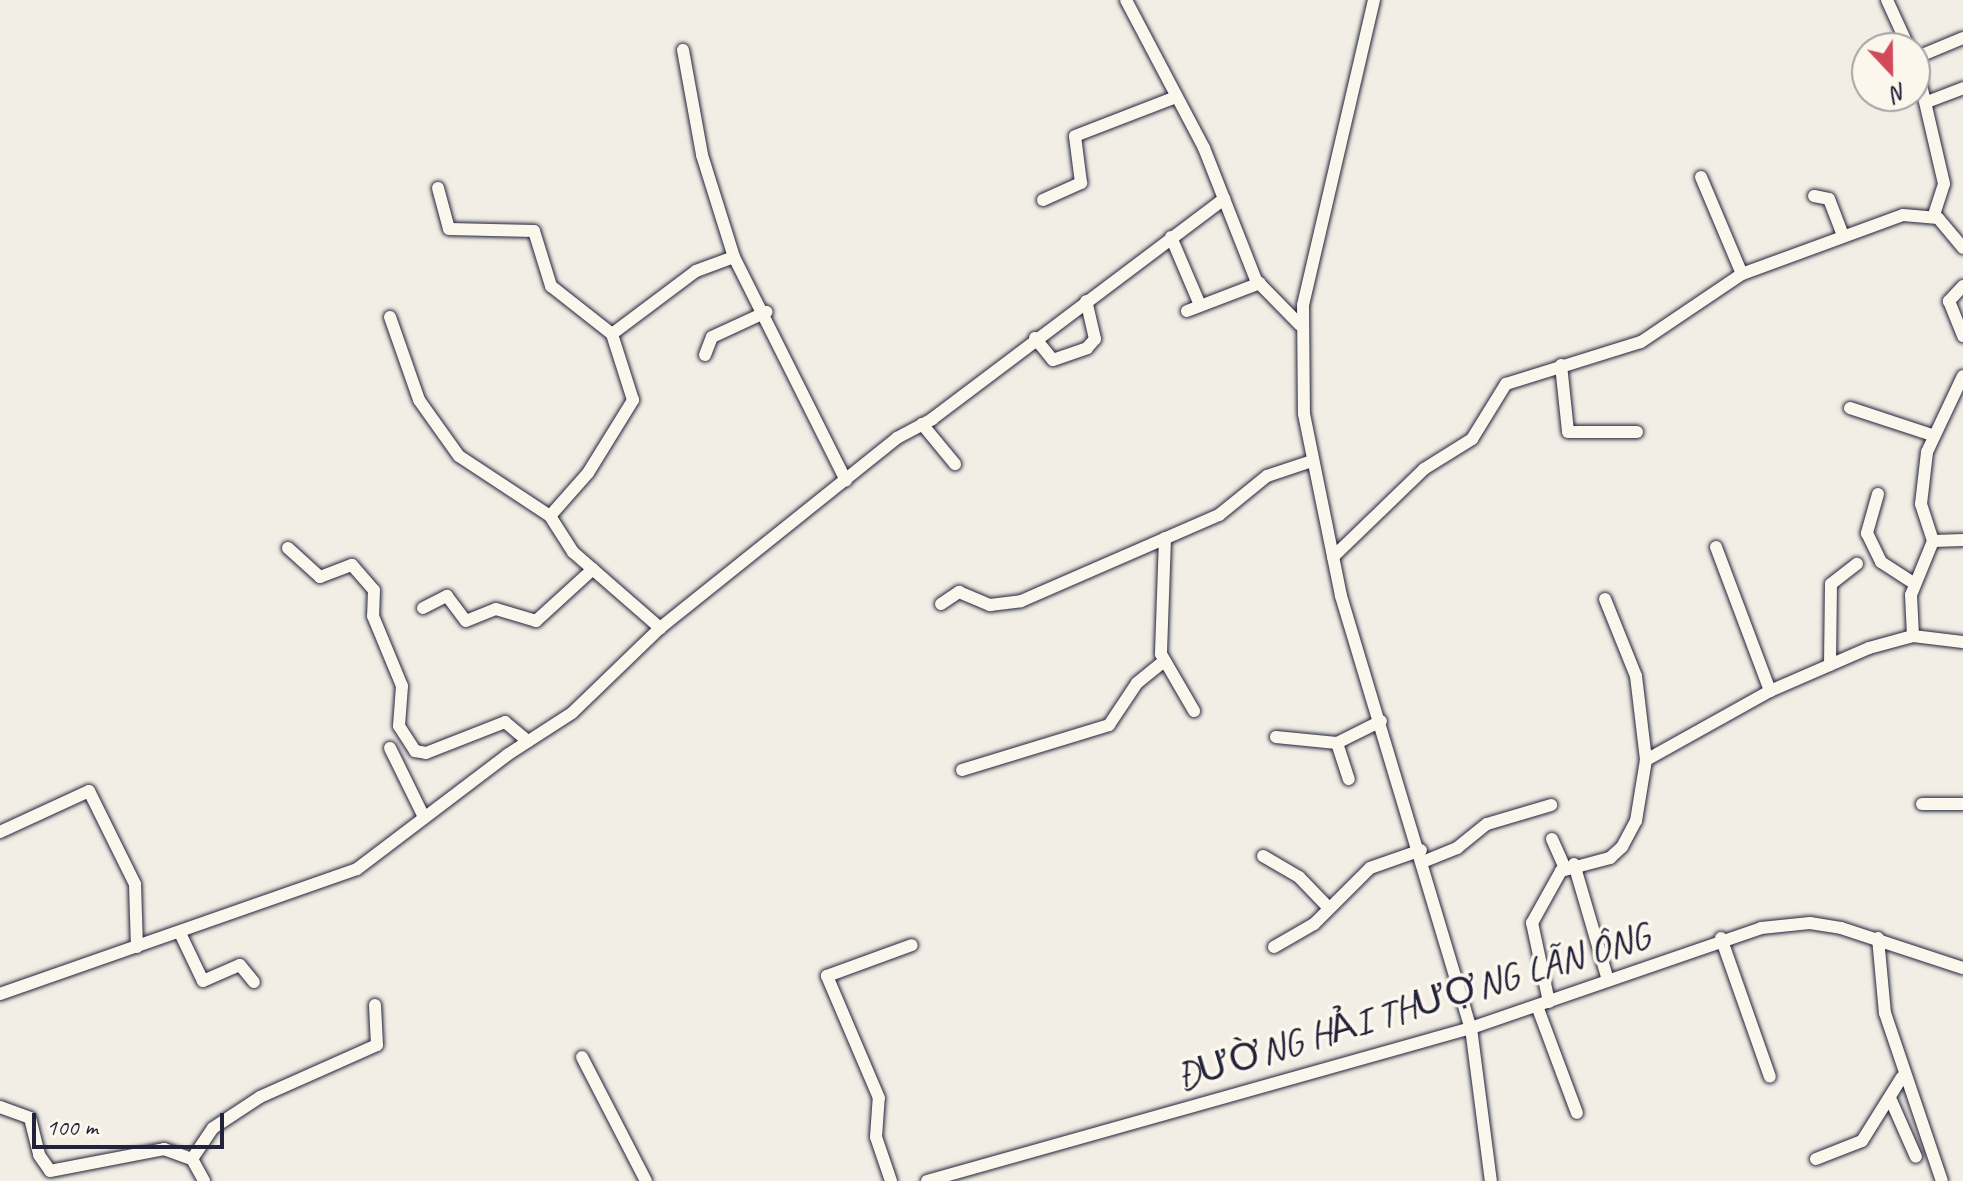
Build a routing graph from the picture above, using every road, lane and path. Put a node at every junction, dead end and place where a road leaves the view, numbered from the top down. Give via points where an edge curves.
1 (1126, 0) edge
2 (1374, 0) edge
3 (1887, 0) edge
4 (1902, 32) edge
5 (1963, 38) edge
6 (683, 50) dead end
7 (1931, 51) edge
8 (1963, 88) edge
9 (1176, 97) junction
10 (1931, 100) edge
11 (1929, 112) edge
12 (1701, 177) dead end
13 (438, 188) dead end
14 (1814, 196) dead end
15 (1224, 199) junction
16 (1043, 200) dead end
17 (1934, 215) junction
18 (1843, 235) junction
19 (1171, 237) junction
20 (1963, 248) edge
21 (734, 257) junction
22 (1742, 274) junction
23 (1260, 283) junction
24 (1963, 286) edge
25 (1086, 301) junction
26 (1200, 305) junction
27 (1187, 311) dead end
28 (766, 312) junction
29 (390, 317) dead end
30 (1300, 325) junction
31 (612, 334) junction
32 (1963, 336) edge
33 (1035, 338) junction
34 (705, 355) dead end
35 (1561, 365) junction
36 (1963, 376) edge
37 (1850, 408) dead end
38 (922, 424) junction
39 (1637, 432) dead end
40 (1932, 435) junction
41 (1312, 461) junction
42 (955, 464) dead end
43 (846, 481) junction
44 (1878, 494) dead end
45 (550, 516) junction
46 (1165, 538) junction
47 (1963, 540) edge
48 (1933, 541) junction
49 (1716, 547) dead end
50 (288, 548) dead end
51 (1333, 557) junction
52 (1857, 564) dead end
53 (593, 569) junction
54 (1915, 584) junction
55 (1605, 599) dead end
56 (941, 604) dead end
57 (423, 608) dead end
58 (660, 628) junction
59 (1913, 636) junction
60 (1963, 642) edge
61 (1164, 661) junction
62 (1830, 665) junction
63 (1770, 691) junction
64 (1194, 711) dead end
65 (1381, 721) junction
66 (1276, 737) dead end
67 (528, 741) junction
68 (1337, 743) junction
69 (390, 748) dead end
70 (1646, 760) junction
71 (962, 770) dead end
72 (1349, 779) dead end
73 (1922, 804) dead end
74 (1963, 804) edge
75 (1551, 805) dead end
76 (424, 817) junction
77 (0, 832) edge
78 (1552, 839) dead end
79 (1263, 856) dead end
80 (1423, 856) junction
81 (1570, 866) junction
82 (1328, 907) junction
83 (180, 933) junction
84 (1721, 938) junction
85 (1878, 938) junction
86 (912, 945) dead end
87 (137, 947) junction
88 (1274, 947) dead end
89 (1963, 968) edge
90 (1608, 980) junction
91 (254, 982) dead end
92 (0, 994) edge
93 (1543, 1004) junction
94 (375, 1005) dead end
95 (1471, 1028) junction
96 (582, 1057) dead end
97 (1770, 1077) dead end
98 (1902, 1077) junction
99 (1890, 1098) junction
100 (0, 1107) edge
101 (1577, 1113) dead end
102 (1916, 1157) dead end
103 (192, 1159) junction
104 (1816, 1159) dead end
105 (204, 1181) edge
106 (646, 1181) edge
107 (891, 1181) edge
108 (927, 1181) edge
109 (1491, 1181) edge
110 (1942, 1181) edge

1 - 9 street
2 - 30 street
3 - 4 street
5 - 7 street
6 - 21 street via 702,155
8 - 10 street
9 - 15 street
9 - 16 street via 1075,136 1081,183
11 - 17 street via 1944,192
12 - 22 street
13 - 31 street via 449,229 534,231 551,286
14 - 18 street via 1829,199
15 - 19 street
15 - 23 street
17 - 18 street via 1903,215
17 - 20 street
18 - 22 street
19 - 25 street
19 - 26 street
21 - 28 street
21 - 31 street via 696,271
22 - 35 street via 1641,342
23 - 26 street
23 - 30 street
24 - 32 street via 1949,301
25 - 33 street
25 - 33 street via 1095,339 1087,348 1053,360
26 - 27 street
28 - 34 street via 712,337
28 - 43 street
29 - 45 street via 419,400 459,456
30 - 41 street
31 - 45 street via 633,400 588,473
33 - 38 street
35 - 39 street via 1568,432
35 - 51 street via 1501,387 1472,439 1424,469
36 - 40 street
37 - 40 street
38 - 42 street
38 - 43 street
40 - 48 street via 1921,504
41 - 46 street via 1267,476 1219,515
41 - 51 street
43 - 58 street
44 - 54 street via 1867,533 1881,562
45 - 53 street via 569,548
46 - 56 street via 1021,601 990,605 959,592
46 - 61 street
47 - 48 street
48 - 54 street
49 - 63 street
50 - 67 street via 320,577 352,565 374,590 373,616 402,686 399,726 411,748 426,753 505,722
51 - 65 street
52 - 62 street via 1831,584
53 - 57 street via 536,621 496,609 466,621 447,596
53 - 58 street
54 - 59 street
55 - 70 street via 1636,676
58 - 67 street via 593,687 577,709
59 - 60 street
59 - 62 street
61 - 64 street
61 - 71 street via 1137,683 1109,725
62 - 63 street
63 - 70 street
65 - 68 street
65 - 80 street
66 - 68 street
67 - 76 street
68 - 72 street
69 - 76 street
70 - 81 street via 1636,821 1622,847 1605,860
73 - 74 street
75 - 80 street via 1487,824 1457,848
76 - 83 street via 339,879
77 - 87 street via 89,791 135,884
78 - 81 street
79 - 82 street via 1299,877
80 - 82 street via 1370,868
80 - 95 street
81 - 90 street
81 - 93 street via 1532,923
82 - 88 street via 1314,924
83 - 87 street
83 - 91 street via 203,981 240,965
84 - 85 street, ĐƯỜNG HẢI THƯỢNG LÃN ÔNG via 1810,923
84 - 90 street, ĐƯỜNG HẢI THƯỢNG LÃN ÔNG
84 - 97 street
85 - 89 street, ĐƯỜNG HẢI THƯỢNG LÃN ÔNG
85 - 98 street via 1885,1013
86 - 107 street via 827,976 879,1098 876,1137
87 - 92 street
90 - 93 street, ĐƯỜNG HẢI THƯỢNG LÃN ÔNG
93 - 95 street, ĐƯỜNG HẢI THƯỢNG LÃN ÔNG
93 - 101 street
94 - 103 street via 377,1045 260,1097 213,1128
95 - 108 street, ĐƯỜNG HẢI THƯỢNG LÃN ÔNG
95 - 109 street
96 - 106 street
98 - 99 street
98 - 110 street
99 - 102 street
99 - 104 street via 1862,1141
100 - 103 street via 30,1118 50,1171 159,1149
103 - 105 street

